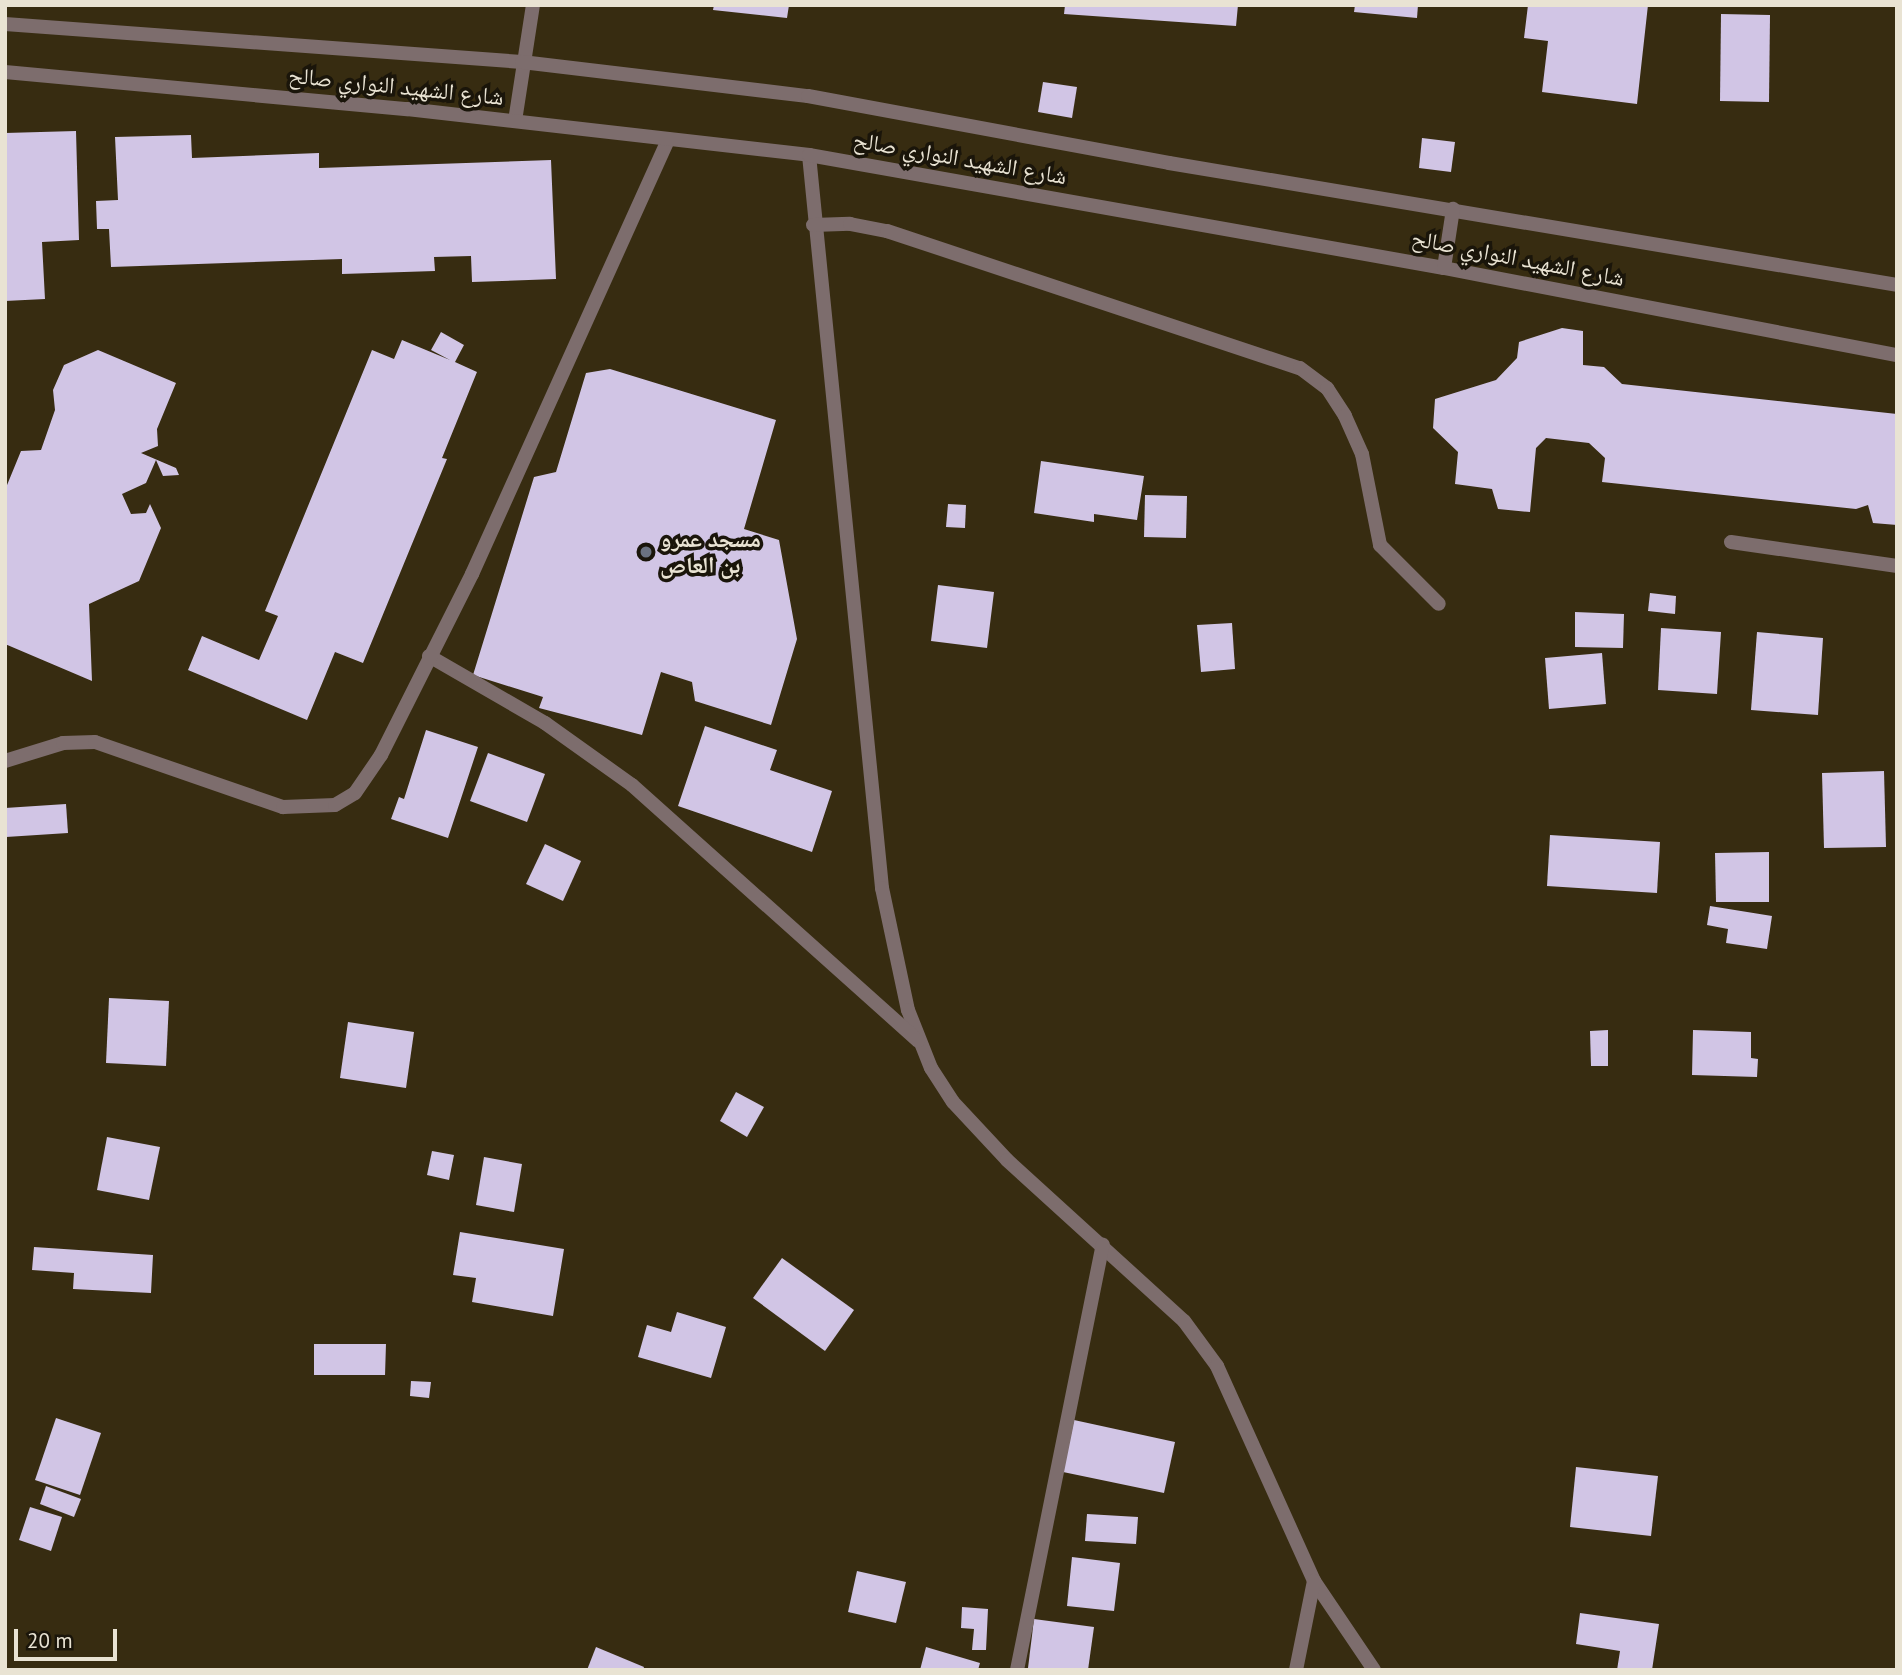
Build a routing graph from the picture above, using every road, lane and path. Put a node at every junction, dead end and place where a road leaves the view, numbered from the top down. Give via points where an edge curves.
1 (533, 5) edge
2 (5, 24) edge
3 (522, 62) junction
4 (5, 72) edge
5 (515, 121) junction
6 (668, 139) junction
7 (809, 155) junction
8 (1452, 209) junction
9 (813, 225) junction
10 (1444, 268) junction
11 (1897, 285) edge
12 (1897, 355) edge
13 (1731, 542) dead end
14 (1897, 566) edge
15 (1439, 604) dead end
16 (429, 656) junction
17 (5, 761) edge
18 (922, 1045) junction
19 (1103, 1245) junction
20 (1314, 1581) junction
21 (1017, 1670) edge
22 (1296, 1670) edge
23 (1374, 1670) edge

1 - 3 street
2 - 3 street, شارع الشهيد النواري صالح
3 - 5 street
3 - 8 street, شارع الشهيد النواري صالح via 808,96
4 - 5 street, شارع الشهيد النواري صالح
5 - 6 street, شارع الشهيد النواري صالح
6 - 7 street, شارع الشهيد النواري صالح
6 - 16 street via 472,574
7 - 9 street
7 - 10 street, شارع الشهيد النواري صالح
8 - 10 street
8 - 11 street, شارع الشهيد النواري صالح
9 - 15 street via 849,224 887,231 1300,368 1326,388 1345,415 1362,454 1380,545
9 - 18 street via 882,888 894,956
10 - 12 street, شارع الشهيد النواري صالح
13 - 14 street
16 - 17 street via 370,775 355,793 335,804 283,807 95,742 52,745
16 - 18 street via 545,723 632,785
18 - 19 street via 953,1102 1007,1160
19 - 20 street via 1184,1321 1217,1366
19 - 21 street
20 - 22 street
20 - 23 street

